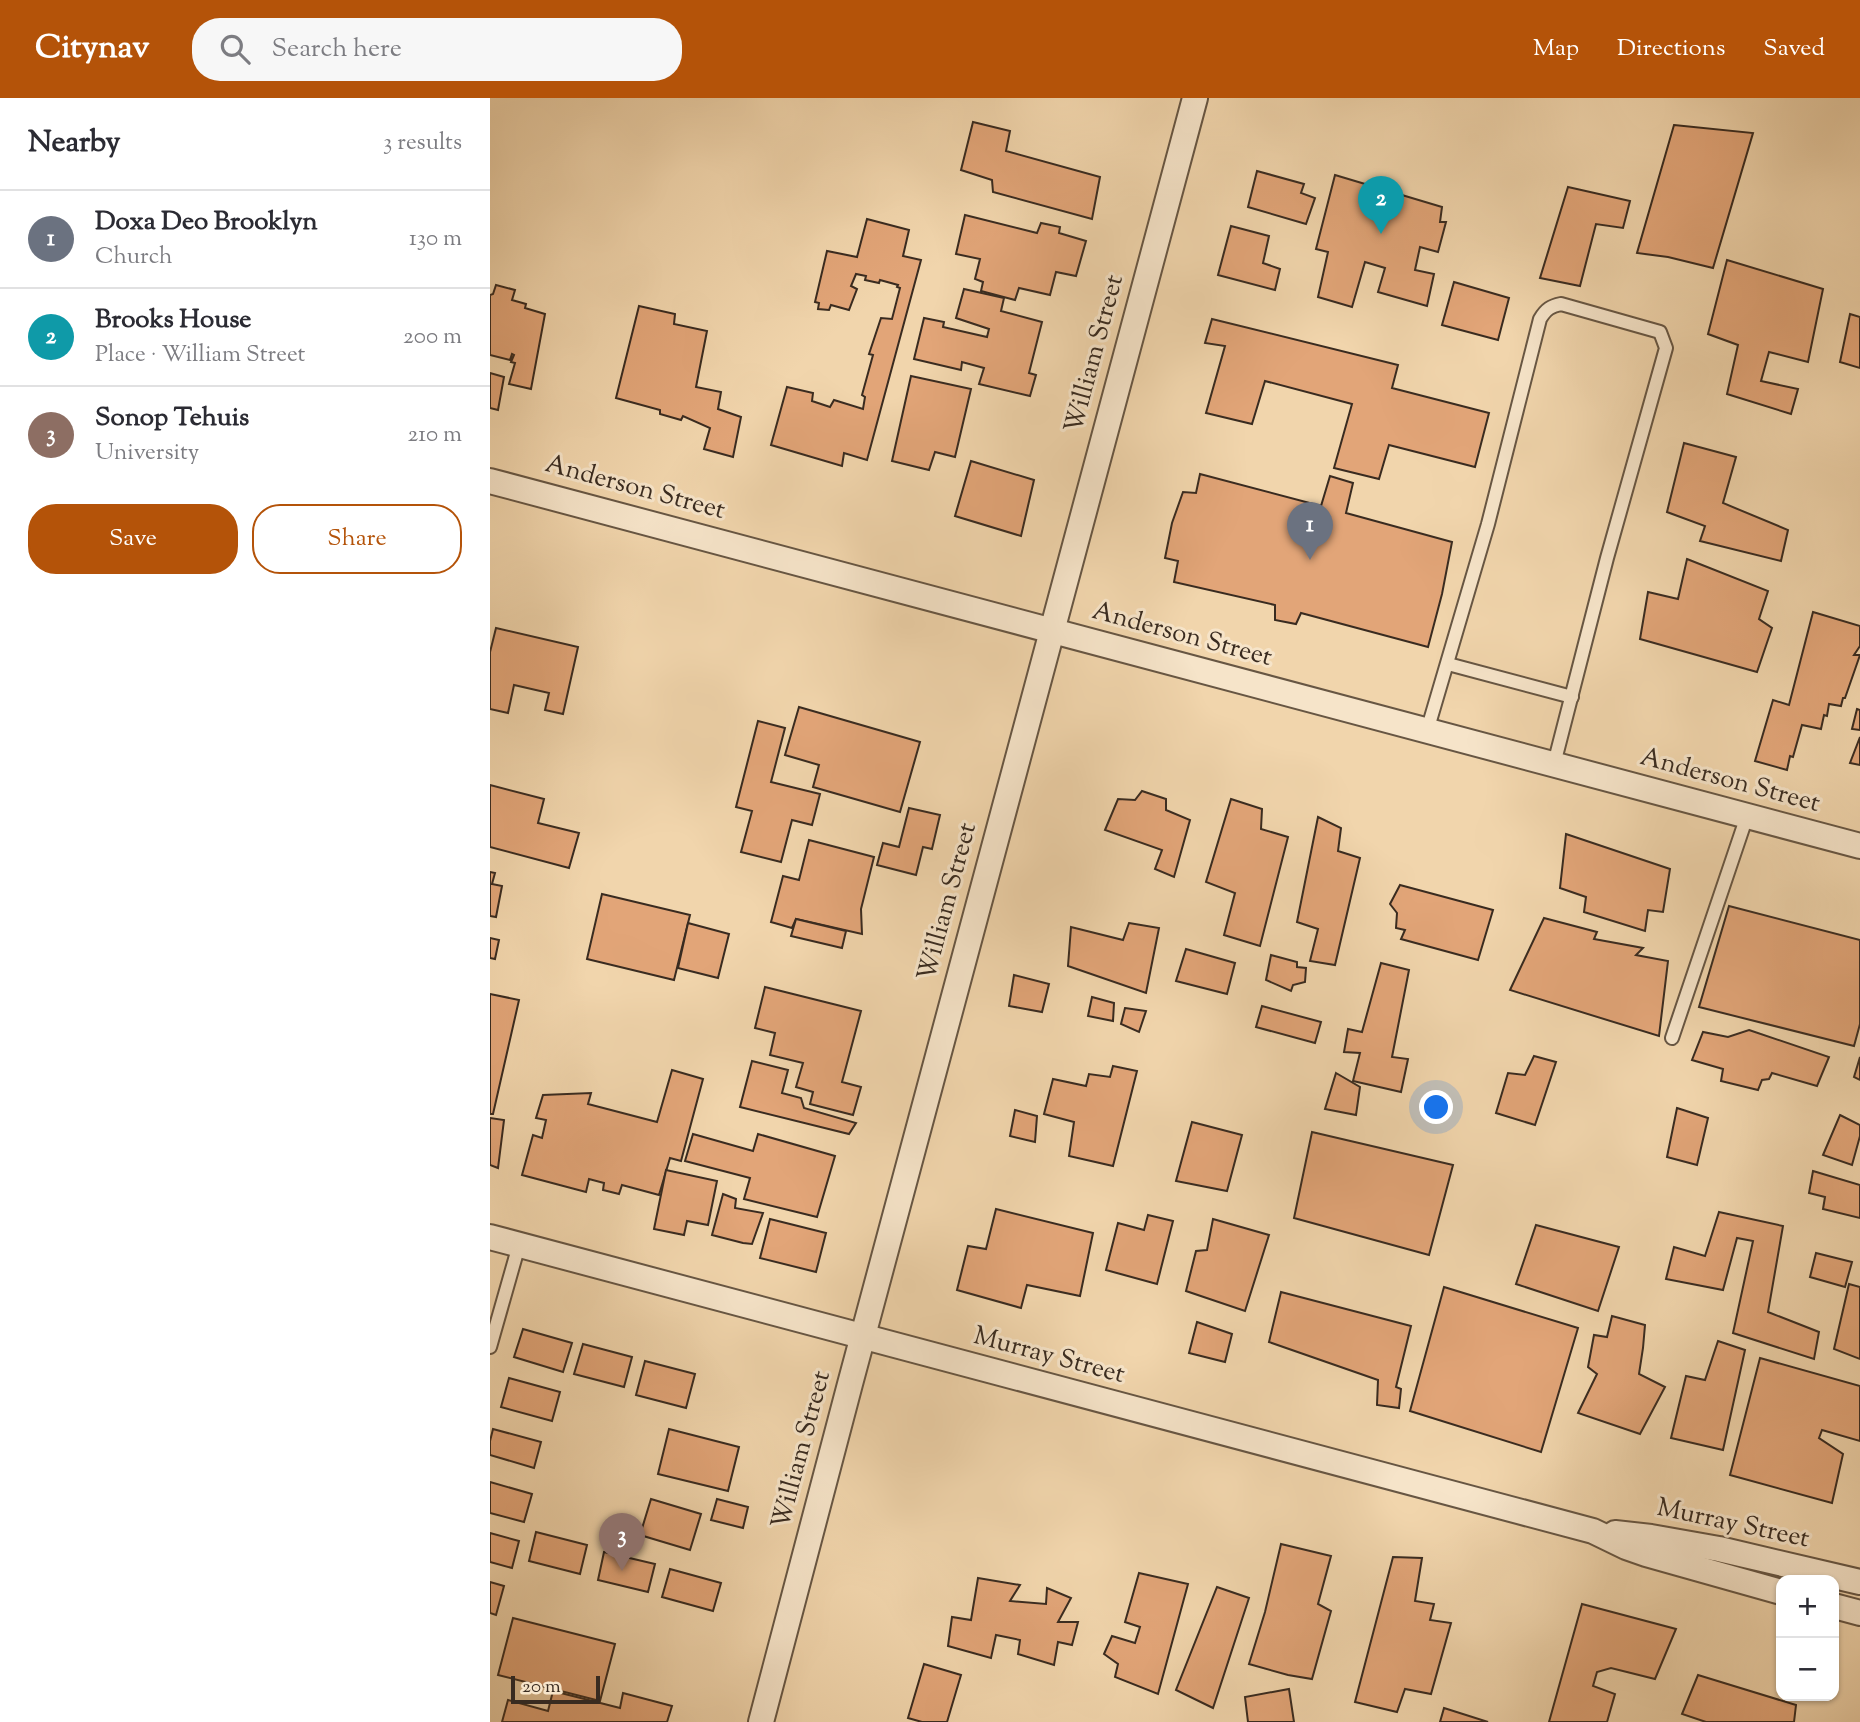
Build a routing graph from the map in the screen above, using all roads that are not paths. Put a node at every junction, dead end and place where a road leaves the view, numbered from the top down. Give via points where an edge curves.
1 (1195, 98) edge
2 (490, 481) edge
3 (1052, 631) junction
4 (1448, 664) junction
5 (1572, 697) junction
6 (1427, 731) junction
7 (1554, 764) junction
8 (1747, 816) junction
9 (1860, 846) edge
10 (1672, 1038) dead end
11 (490, 1237) edge
12 (519, 1245) junction
13 (862, 1337) junction
14 (490, 1347) edge
15 (1593, 1531) junction
16 (1860, 1582) edge
17 (1776, 1591) edge
18 (1839, 1607) edge
19 (1860, 1613) edge
20 (761, 1722) edge

1 - 3 street, William Street
2 - 3 street, Anderson Street
3 - 6 street, Anderson Street
3 - 13 street, William Street
4 - 5 lane
4 - 5 lane via 1541,319 1551,306 1561,304 1660,332 1666,348
4 - 6 lane
5 - 7 lane
6 - 7 street, Anderson Street
7 - 8 street, Anderson Street
8 - 9 street, Anderson Street
8 - 10 lane
11 - 12 street, Murray Street
12 - 13 street, Murray Street
12 - 14 lane
13 - 15 street, Murray Street
13 - 20 street, William Street
15 - 16 street, Murray Street via 1719,1549
15 - 17 street, Murray Street via 1646,1554
18 - 19 street

